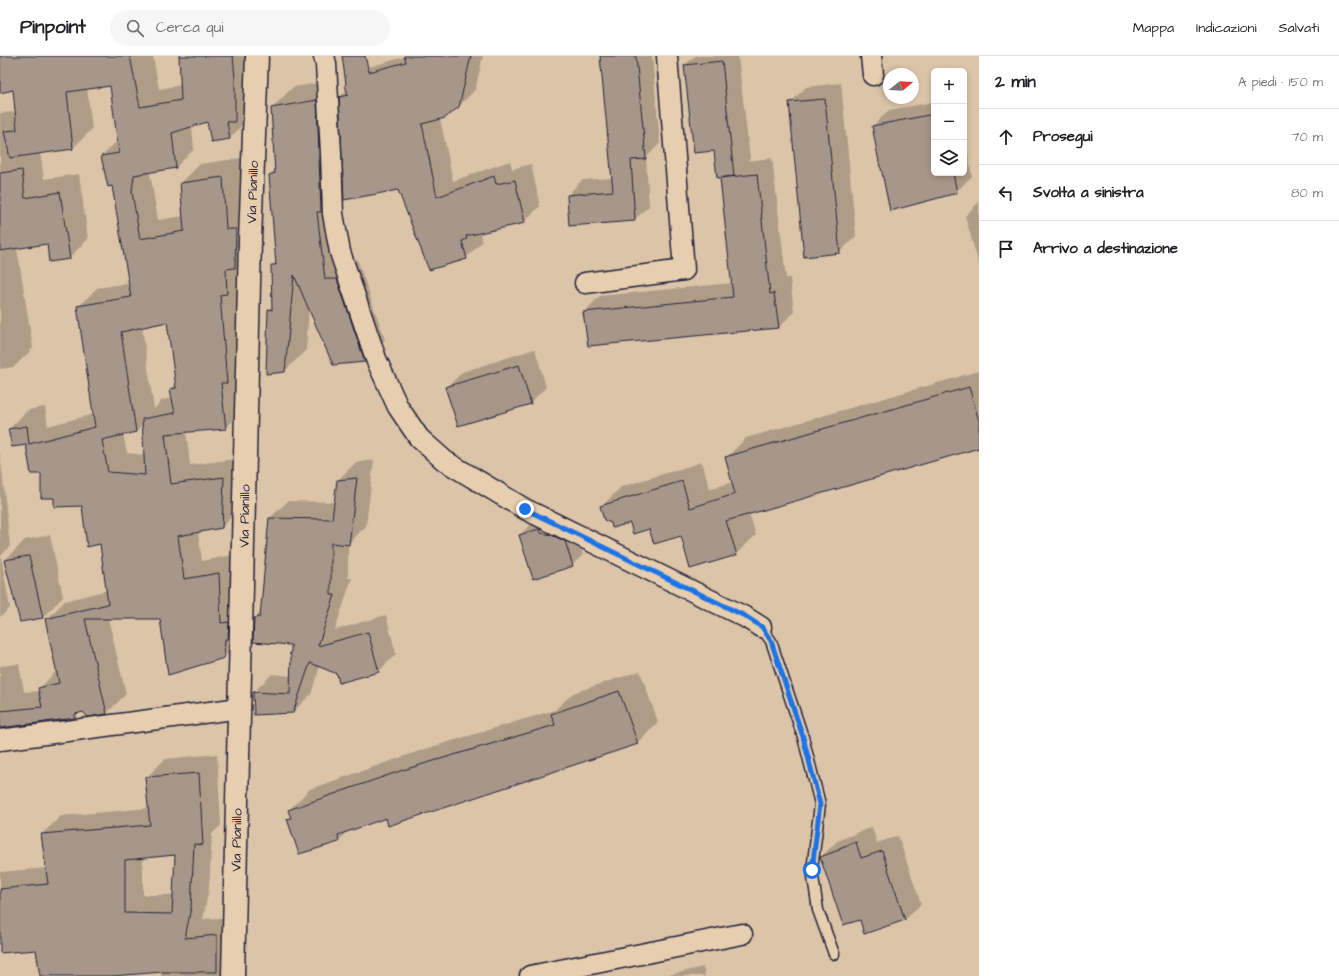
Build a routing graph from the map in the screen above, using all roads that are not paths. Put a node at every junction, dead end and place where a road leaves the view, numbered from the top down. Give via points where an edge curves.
1 (258, 56) edge
2 (324, 56) edge
3 (667, 56) edge
4 (585, 283) dead end
5 (762, 627) joint
6 (240, 708) junction
7 (0, 740) edge
8 (742, 934) dead end
9 (834, 954) dead end
10 (233, 976) edge
11 (530, 976) edge

1 - 6 street, Via Pianillo via 250,240
2 - 5 street via 333,214 340,252 376,359 398,407 419,438 445,462 525,509 745,616
3 - 4 street via 684,270
5 - 9 lane via 771,641 803,737 820,804 812,870 818,910
6 - 7 street
6 - 10 street, Via Pianillo
8 - 11 street

